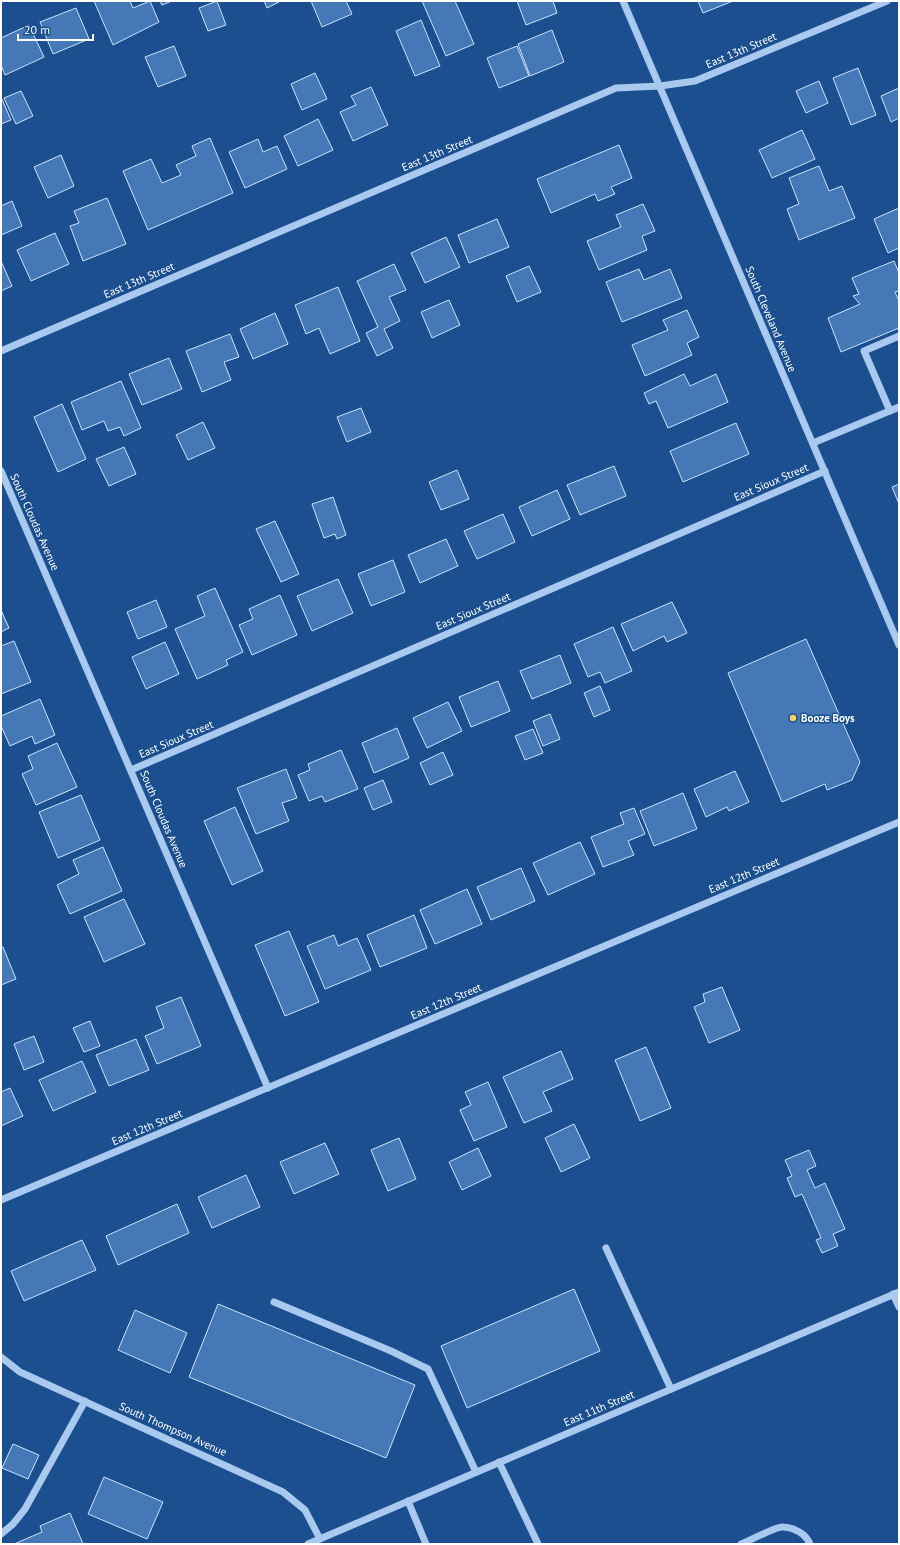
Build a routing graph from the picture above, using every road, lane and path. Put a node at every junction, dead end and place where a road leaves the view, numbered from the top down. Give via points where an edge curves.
1 (623, 1) edge
2 (887, 1) edge
3 (660, 86) junction
4 (899, 336) edge
5 (1, 351) edge
6 (899, 407) edge
7 (890, 411) junction
8 (813, 443) junction
9 (1, 471) edge
10 (824, 471) junction
11 (899, 645) edge
12 (131, 770) junction
13 (899, 822) edge
14 (268, 1088) junction
15 (1, 1200) edge
16 (606, 1248) dead end
17 (896, 1293) edge
18 (274, 1302) dead end
19 (899, 1307) edge
20 (1, 1357) edge
21 (671, 1389) junction
22 (84, 1401) junction
23 (499, 1462) junction
24 (476, 1472) junction
25 (408, 1501) junction
26 (1, 1534) edge
27 (320, 1539) junction
28 (308, 1544) edge
29 (426, 1544) edge
30 (538, 1544) edge
31 (741, 1544) edge
32 (810, 1544) edge

1 - 3 street, South Cleveland Avenue
2 - 3 street, East 13th Street via 695,81
3 - 5 street, East 13th Street via 616,88
3 - 8 street, South Cleveland Avenue
4 - 7 street via 864,351
6 - 7 street
7 - 8 street
8 - 10 street, South Cleveland Avenue
9 - 12 street, South Cloudas Avenue
10 - 11 street, South Cleveland Avenue
10 - 12 street, East Sioux Street
12 - 14 street, South Cloudas Avenue
13 - 14 street, East 12th Street
14 - 15 street, East 12th Street
16 - 21 street
17 - 19 street
17 - 21 street, East 11th Street
18 - 24 street via 428,1368
20 - 22 street, South Thompson Avenue via 20,1372
21 - 23 street, East 11th Street
22 - 26 street via 25,1509
22 - 27 street, South Thompson Avenue via 283,1492 305,1510
23 - 24 street, East 11th Street
23 - 30 street
24 - 25 street, East 11th Street
25 - 27 street, East 11th Street
25 - 29 street
27 - 28 street, East 11th Street
31 - 32 street via 781,1527 797,1530 808,1538

